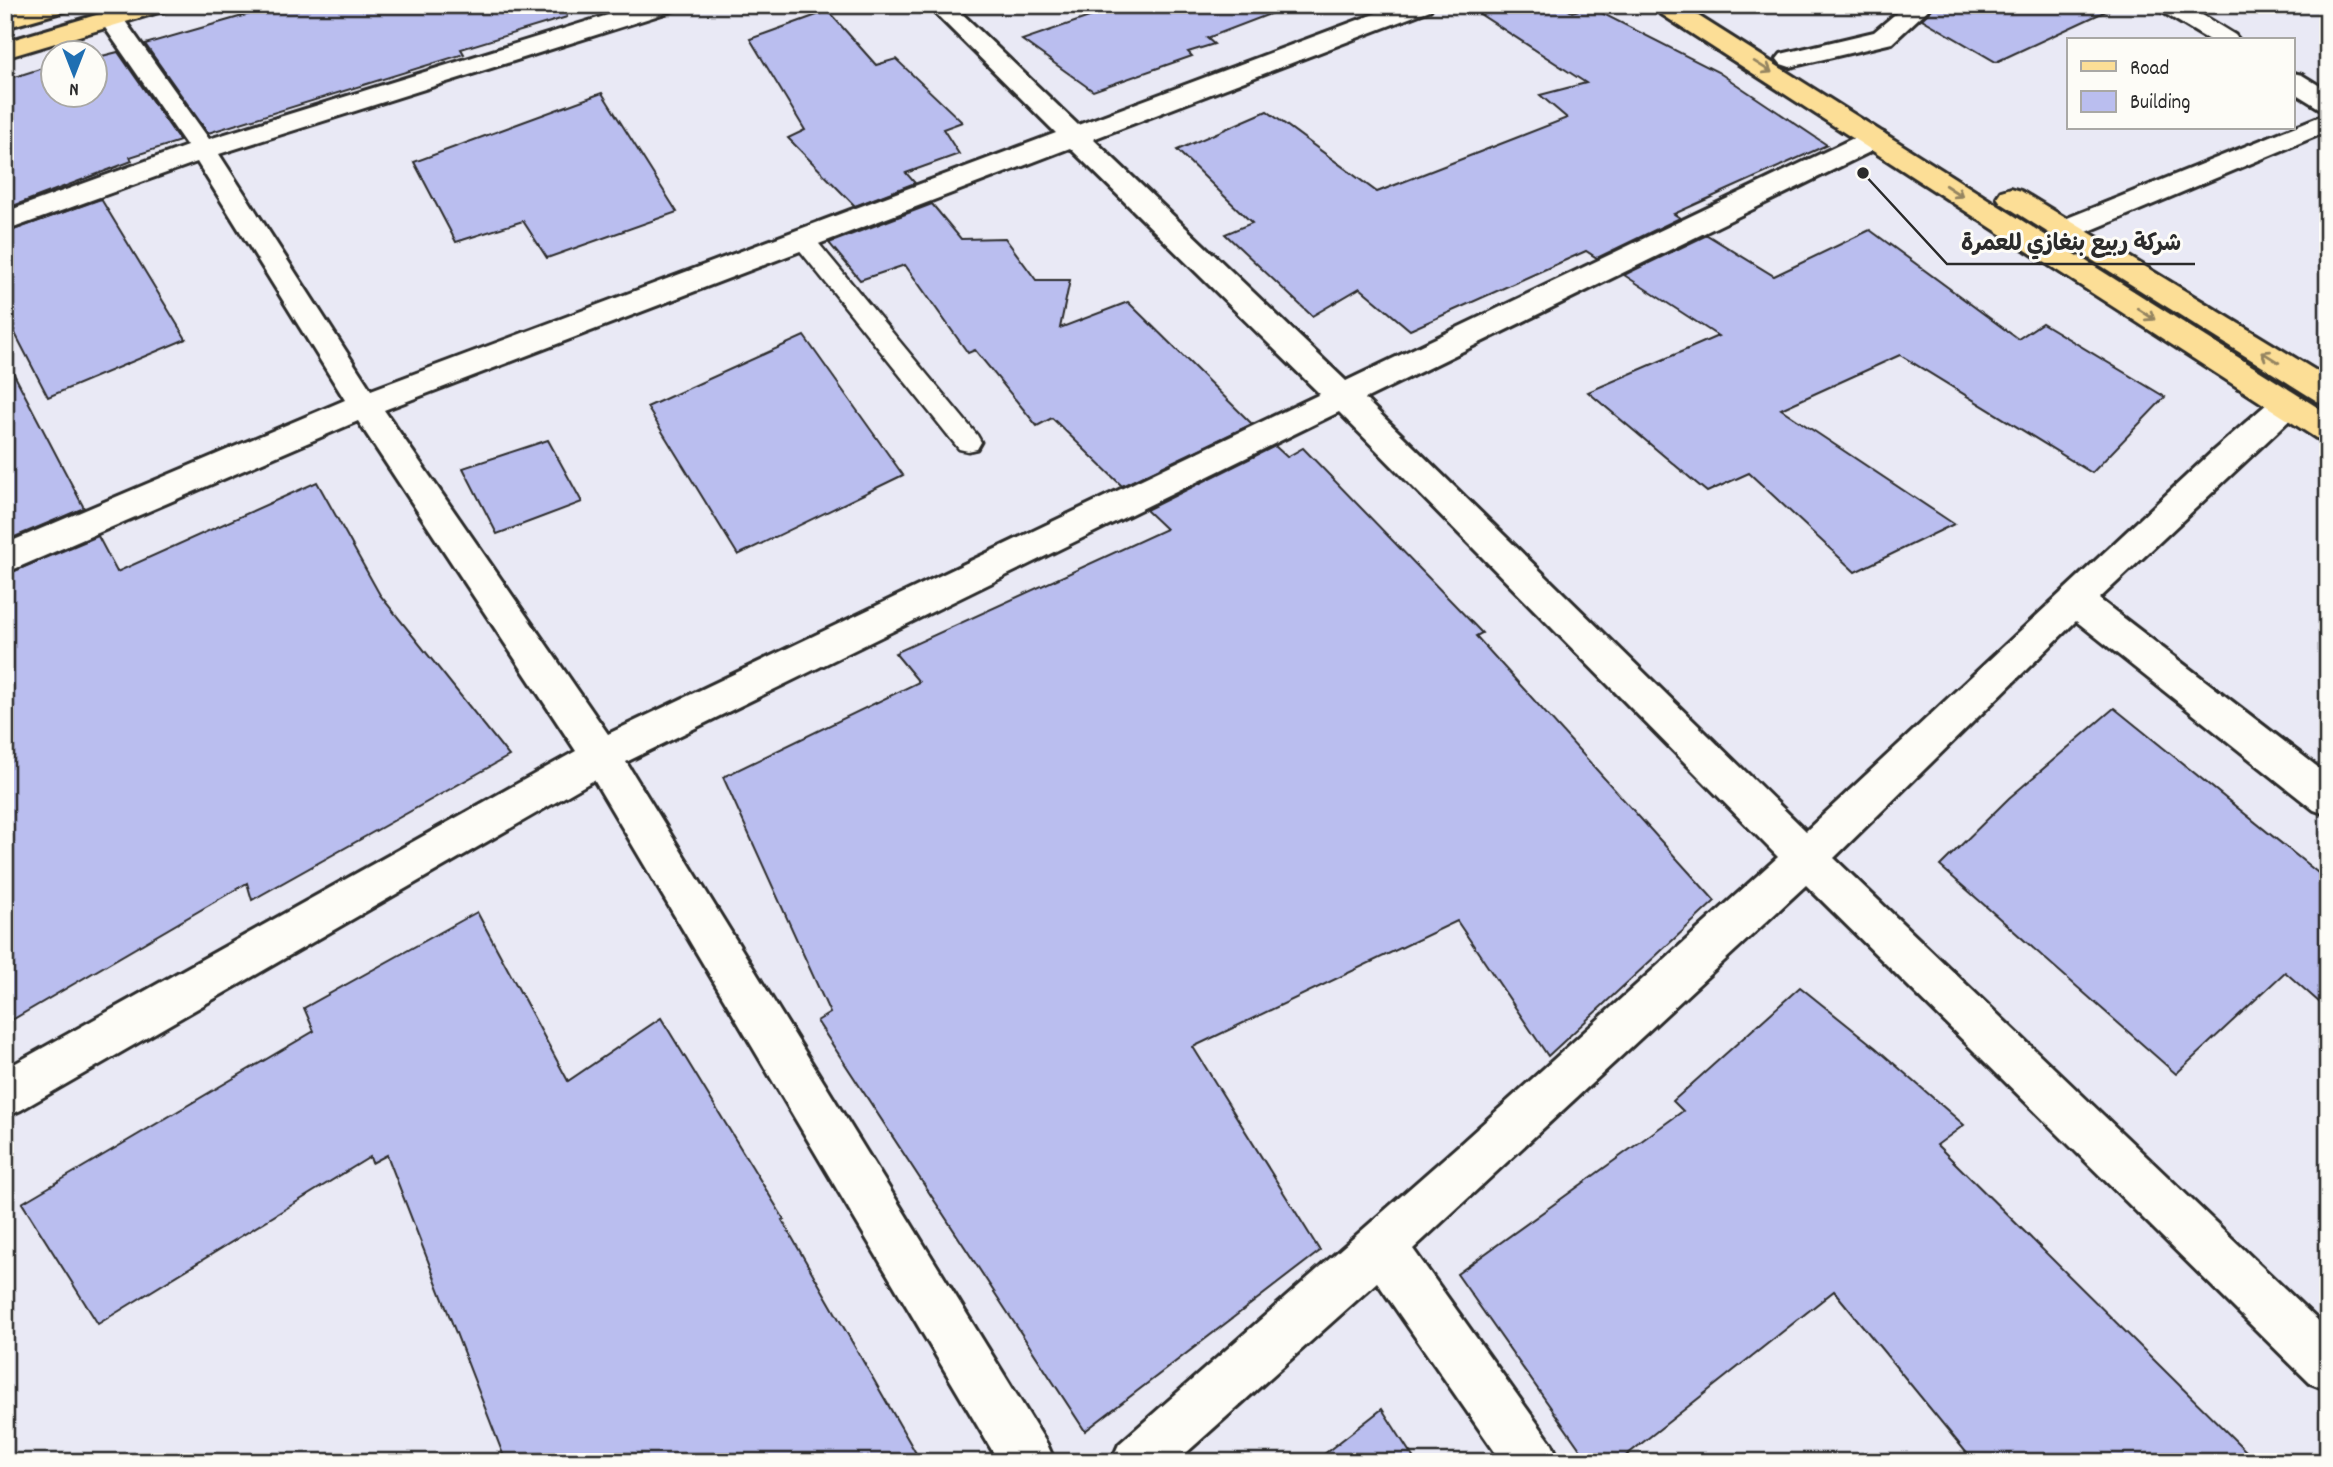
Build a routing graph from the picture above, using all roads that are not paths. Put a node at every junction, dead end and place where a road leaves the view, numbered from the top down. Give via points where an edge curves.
1 (59, 5) edge
2 (157, 5) edge
3 (666, 5) edge
4 (939, 5) edge
5 (1421, 5) edge
6 (1664, 5) edge
7 (1699, 5) edge
8 (1922, 5) edge
9 (2187, 9) edge
10 (110, 19) junction
11 (5, 21) edge
12 (2223, 38) edge
13 (5, 50) edge
14 (1790, 59) junction
15 (2294, 82) edge
16 (2328, 102) edge
17 (2328, 121) edge
18 (1077, 138) junction
19 (1874, 139) junction
20 (203, 150) junction
21 (5, 222) edge
22 (2065, 230) junction
23 (802, 238) junction
24 (2328, 393) edge
25 (1344, 398) junction
26 (2287, 404) junction
27 (364, 405) junction
28 (2328, 430) edge
29 (968, 442) dead end
30 (5, 559) edge
31 (2075, 600) junction
32 (601, 756) junction
33 (2328, 798) edge
34 (1806, 858) junction
35 (5, 1094) edge
36 (1382, 1247) junction
37 (2328, 1365) edge
38 (1029, 1462) edge
39 (1137, 1462) edge
40 (1534, 1462) edge

1 - 11 main road
2 - 10 main road
3 - 20 street
4 - 18 street
5 - 18 street
6 -> 19 main road
7 - 14 main road
8 - 14 street via 1883,38
9 - 12 street
10 - 13 main road
10 - 20 street
14 - 22 main road
15 - 16 street
17 - 22 street
18 - 23 street
18 - 25 street
19 - 25 street
19 -> 26 main road
20 - 21 street
20 - 27 street
24 -> 22 main road
23 - 27 street
23 - 29 lane
25 - 32 street
25 - 34 street
26 - 28 main road
26 - 31 street
27 - 30 street
27 - 32 street
31 - 33 street
31 - 34 street
32 - 35 street
32 - 38 street
34 - 36 street
34 - 37 street
36 - 39 street
36 - 40 street

